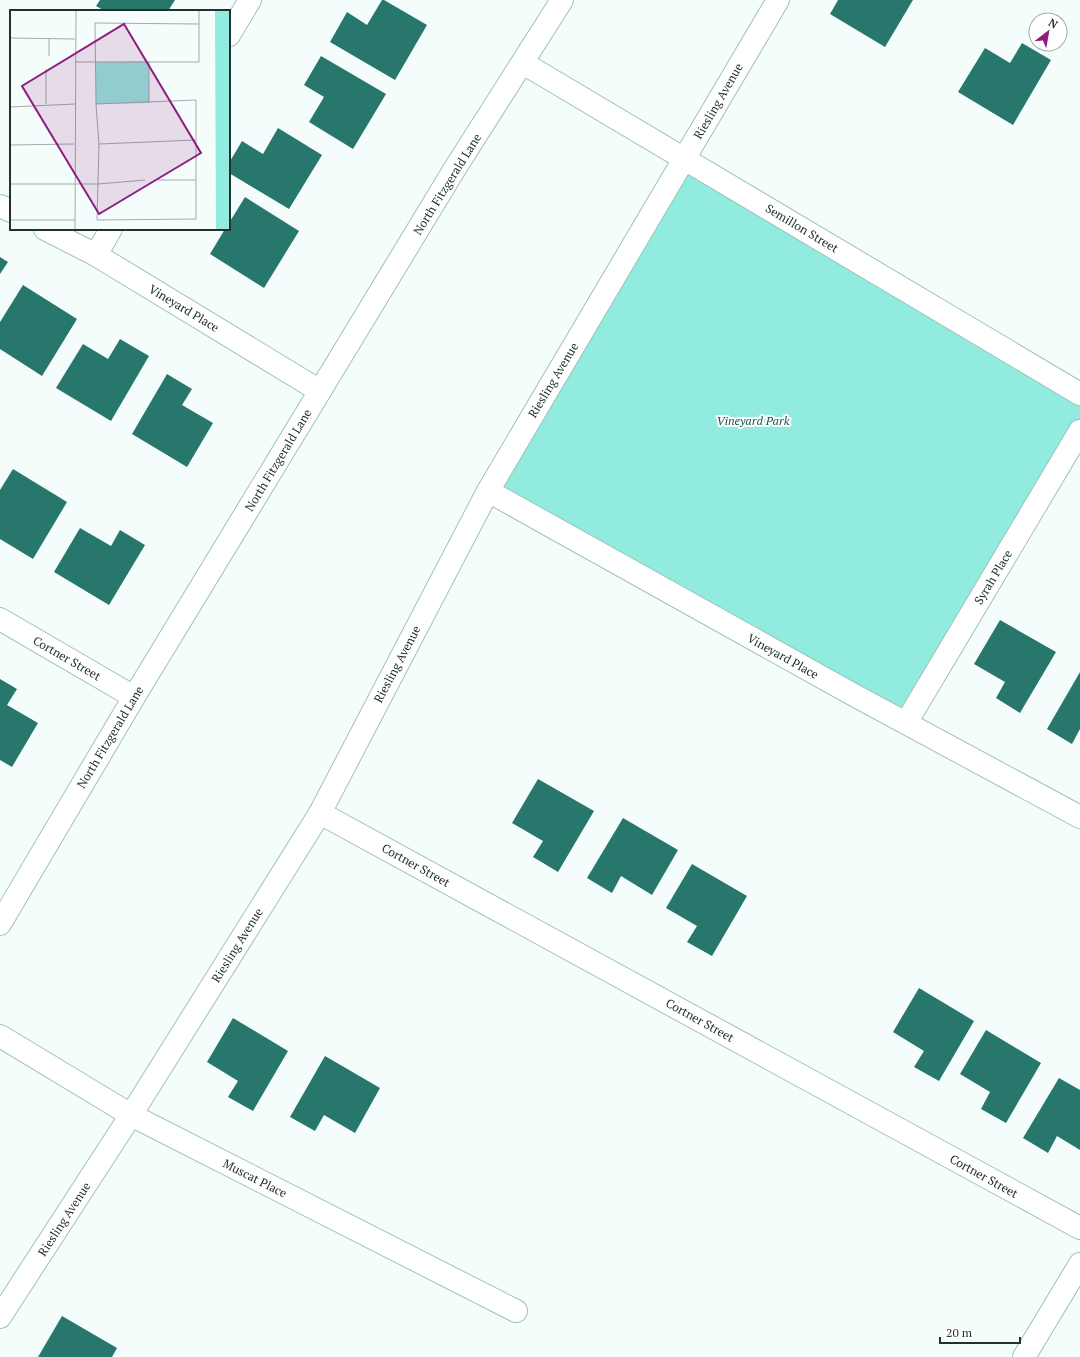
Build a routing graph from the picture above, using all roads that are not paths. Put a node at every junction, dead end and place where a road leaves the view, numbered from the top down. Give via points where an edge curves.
1 (250, 0) edge
2 (562, 0) edge
3 (778, 0) edge
4 (230, 33) edge
5 (523, 63) junction
6 (685, 158) junction
7 (0, 206) edge
8 (10, 211) edge
9 (47, 230) edge
10 (110, 230) edge
11 (96, 255) junction
12 (320, 391) junction
13 (1080, 394) edge
14 (1080, 431) edge
15 (488, 490) junction
16 (0, 619) edge
17 (134, 697) junction
18 (906, 723) junction
19 (320, 813) junction
20 (1080, 817) edge
21 (0, 924) edge
22 (0, 1036) edge
23 (131, 1115) junction
24 (1080, 1228) edge
25 (1080, 1264) edge
26 (516, 1311) dead end
27 (0, 1317) edge
28 (1024, 1357) edge

1 - 4 street
2 - 5 street, North Fitzgerald Lane
3 - 6 street, Riesling Avenue
5 - 6 street, Semillon Street
5 - 12 street, North Fitzgerald Lane via 454,170
6 - 13 street, Semillon Street
6 - 15 street, Riesling Avenue
7 - 8 street
9 - 11 street, Vineyard Place
10 - 11 street
11 - 12 street, Vineyard Place
12 - 17 street, North Fitzgerald Lane
14 - 18 street, Syrah Place
15 - 18 street, Vineyard Place
15 - 19 street, Riesling Avenue
16 - 17 street, Cortner Street
17 - 21 street, North Fitzgerald Lane
18 - 20 street, Vineyard Place
19 - 23 street, Riesling Avenue
19 - 24 street, Cortner Street
22 - 23 street, Muscat Place
23 - 26 street, Muscat Place
23 - 27 street, Riesling Avenue
25 - 28 street

